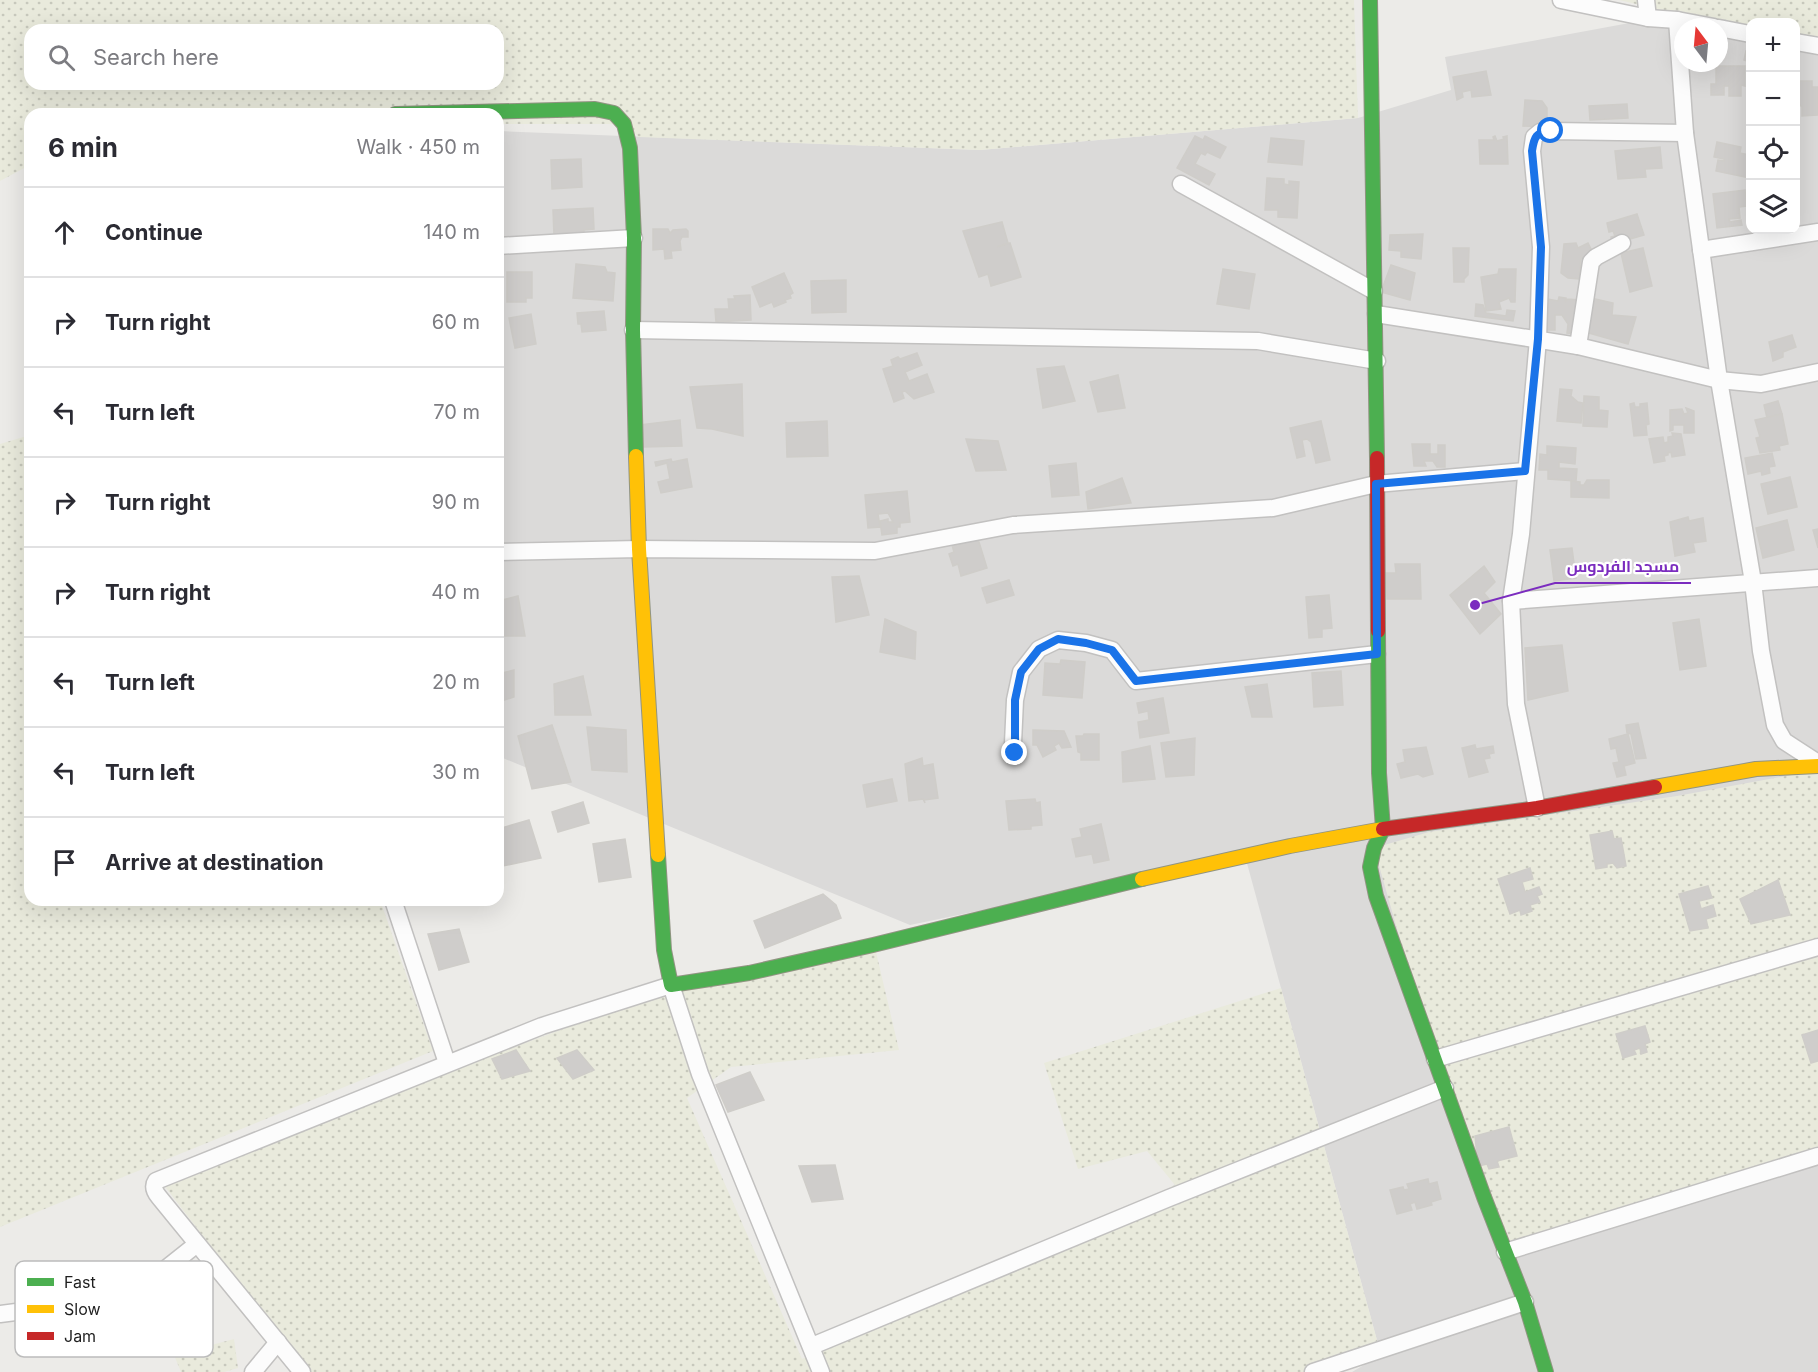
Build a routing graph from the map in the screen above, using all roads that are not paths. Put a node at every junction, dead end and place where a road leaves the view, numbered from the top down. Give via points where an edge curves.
1 (1370, 0) edge
2 (1561, 0) edge
3 (1646, 0) edge
4 (1648, 18) junction
5 (1674, 20) edge
6 (1728, 30) edge
7 (1746, 33) edge
8 (1800, 43) edge
9 (1818, 46) edge
10 (1681, 72) edge
11 (504, 111) edge
12 (1685, 133) junction
13 (1181, 183) dead end
14 (1818, 232) edge
15 (634, 238) junction
16 (1622, 243) dead end
17 (504, 246) edge
18 (1701, 250) junction
19 (1374, 291) junction
20 (1377, 314) junction
21 (633, 330) junction
22 (1538, 339) junction
23 (1578, 346) junction
24 (1377, 361) junction
25 (1818, 372) edge
26 (1719, 380) junction
27 (1525, 471) junction
28 (1376, 484) junction
29 (639, 549) junction
30 (504, 552) edge
31 (1818, 578) edge
32 (1753, 582) junction
33 (1511, 601) junction
34 (1377, 654) junction
35 (1015, 753) dead end
36 (1818, 765) edge
37 (1538, 807) junction
38 (1383, 829) junction
39 (395, 906) edge
40 (1818, 947) edge
41 (671, 985) junction
42 (1435, 1059) junction
43 (447, 1063) junction
44 (1445, 1088) junction
45 (1818, 1156) edge
46 (197, 1244) junction
47 (1505, 1252) junction
48 (175, 1261) edge
49 (211, 1261) edge
50 (213, 1263) edge
51 (1525, 1302) junction
52 (15, 1312) edge
53 (0, 1314) edge
54 (278, 1342) junction
55 (812, 1346) junction
56 (253, 1372) edge
57 (302, 1372) edge
58 (821, 1372) edge
59 (1313, 1372) edge
60 (1546, 1372) edge

1 - 19 street
2 - 4 street
3 - 4 street
4 - 5 street
6 - 7 street
8 - 9 street
10 - 12 street
11 - 15 street via 595,109 614,113 624,124 630,148
12 - 18 street
12 - 22 street via 1551,131 1534,137 1541,247
13 - 19 street
14 - 18 street
15 - 17 street
15 - 21 street
16 - 23 street via 1591,262
18 - 26 street
19 - 20 street
20 - 22 street
20 - 24 street
21 - 24 street via 1258,341
21 - 29 street
22 - 23 street
22 - 27 street
23 - 26 street
24 - 28 street
25 - 26 street via 1761,384
26 - 32 street
27 - 28 street
27 - 33 street
28 - 29 street via 1273,508 1013,525 875,551
28 - 34 street
29 - 30 street
29 - 41 street via 664,950
31 - 32 street
32 - 33 street
32 - 36 street via 1775,725 1784,741
33 - 37 street via 1516,704
34 - 35 street via 1136,681 1112,650 1058,639 1039,649 1021,672 1015,700
34 - 38 street
36 - 37 street via 1756,769
37 - 38 street
38 - 41 street via 1081,893 749,973
38 - 42 street via 1370,867 1376,896
39 - 43 street
40 - 42 street
41 - 43 street via 542,1026
41 - 55 street via 700,1074
42 - 44 street
43 - 46 street via 156,1181 154,1191
44 - 47 street
44 - 55 street
45 - 47 street
46 - 48 street
46 - 49 street
47 - 51 street
50 - 54 street
51 - 59 street
51 - 60 street
52 - 53 street
54 - 56 street
54 - 57 street
55 - 58 street

